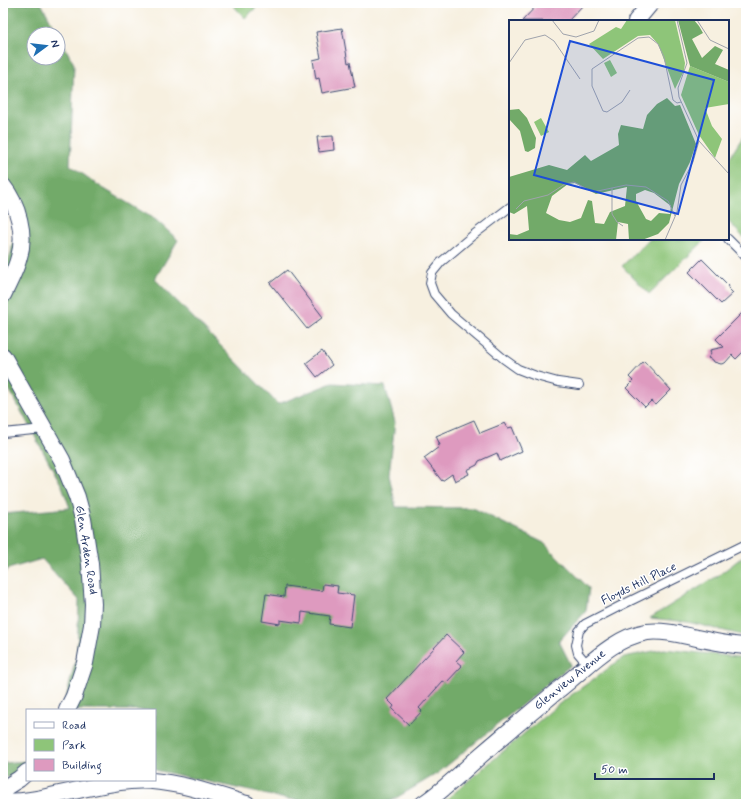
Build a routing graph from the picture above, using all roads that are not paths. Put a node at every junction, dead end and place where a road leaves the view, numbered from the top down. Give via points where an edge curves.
1 (651, 3) edge
2 (637, 20) edge
3 (3, 186) edge
4 (509, 208) edge
5 (729, 239) edge
6 (746, 257) edge
7 (3, 294) edge
8 (3, 356) edge
9 (579, 385) dead end
10 (44, 429) junction
11 (3, 433) edge
12 (746, 544) edge
13 (746, 646) edge
14 (588, 665) junction
15 (68, 709) edge
16 (26, 773) edge
17 (125, 781) edge
18 (154, 781) edge
19 (3, 789) edge
20 (3, 801) edge
21 (247, 804) edge
22 (423, 804) edge

1 - 2 street
3 - 7 street via 16,210 22,235 19,257
4 - 9 lane via 441,262 432,273 430,283 434,294 451,314 518,369 558,382
5 - 6 lane
8 - 10 street, Glen Arden Road
10 - 11 lane
10 - 15 street, Glen Arden Road via 62,460 77,497 92,580 94,604 85,663
12 - 14 lane, Floyds Hill Place via 585,624 579,631 576,645 578,653
13 - 14 street, Glenview Avenue via 676,633 647,632 629,637
14 - 22 street, Glenview Avenue
16 - 19 street
17 - 20 street via 26,801
18 - 21 street

